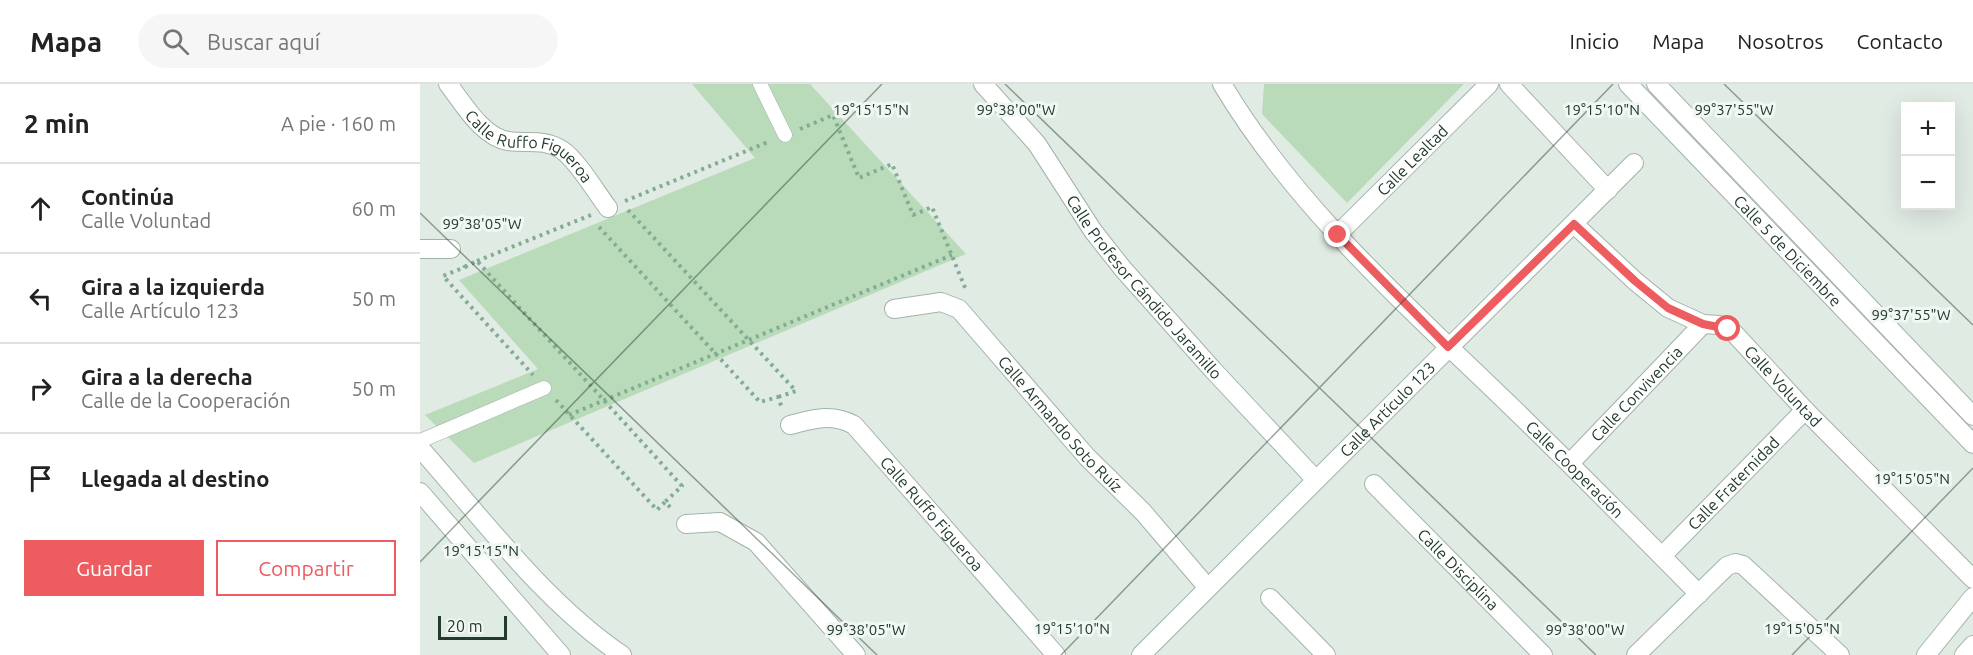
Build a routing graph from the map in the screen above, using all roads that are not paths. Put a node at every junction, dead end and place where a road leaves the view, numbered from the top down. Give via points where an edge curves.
1 (448, 84) edge
2 (760, 84) edge
3 (983, 84) edge
4 (1222, 84) edge
5 (1489, 84) edge
6 (1509, 84) edge
7 (1628, 84) edge
8 (1656, 84) edge
9 (785, 135) road end
10 (1634, 163) dead end
11 (1608, 190) junction
12 (608, 208) road end
13 (1574, 224) junction
14 (1338, 235) junction
15 (420, 249) edge
16 (451, 249) dead end
17 (894, 309) dead end
18 (1703, 324) junction
19 (1448, 347) junction
20 (544, 388) dead end
21 (1805, 410) junction
22 (1973, 416) edge
23 (790, 425) road end
24 (420, 441) edge
25 (1973, 444) edge
26 (420, 447) edge
27 (1570, 463) junction
28 (1316, 480) junction
29 (1374, 484) dead end
30 (420, 492) edge
31 (686, 524) dead end
32 (1662, 556) junction
33 (1973, 579) edge
34 (1208, 588) junction
35 (1699, 594) junction
36 (1973, 597) edge
37 (1270, 598) dead end
38 (1973, 645) edge
39 (561, 655) edge
40 (622, 655) edge
41 (856, 655) edge
42 (1056, 655) edge
43 (1141, 655) edge
44 (1326, 655) edge
45 (1543, 655) edge
46 (1636, 655) edge
47 (1840, 655) edge
48 (1926, 655) edge
49 (1965, 655) edge

1 - 12 street, Calle Ruffo Figueroa via 481,125 496,137 552,144 565,151
2 - 9 lane
3 - 28 street, Calle Profesor Cándido Jaramillo via 1037,144 1093,231 1123,269
4 - 14 street, Calle Cooperación via 1280,170
5 - 14 street, Calle Lealtad
6 - 11 street
7 - 25 street, Calle 5 de Diciembre
8 - 22 street, Calle 5 de Diciembre
10 - 11 street, Calle Artículo 123
11 - 13 street, Calle Artículo 123
13 - 18 street, Calle Voluntad via 1653,297
13 - 19 street, Calle Artículo 123
14 - 19 street, Calle Cooperación
15 - 16 street
17 - 34 street, Calle Armando Soto Ruíz via 941,302 959,309 1087,457 1143,512
18 - 21 street, Calle Voluntad via 1719,325 1734,333
18 - 27 street, Calle Convivencia
19 - 27 street, Calle Cooperación
19 - 28 street, Calle Artículo 123
20 - 24 lane
21 - 32 street, Calle Fraternidad
21 - 33 street, Calle Voluntad
23 - 42 street, Calle Ruffo Figueroa via 825,417 841,418 854,425
26 - 40 street via 582,626
27 - 32 street, Calle Cooperación
28 - 34 street, Calle Artículo 123
29 - 45 street, Calle Disciplina
30 - 39 street
31 - 41 street via 720,522 756,542
32 - 35 street, Calle Cooperación
34 - 43 street, Calle Artículo 123
35 - 46 street
35 - 47 street via 1726,566 1743,565
36 - 48 street
37 - 44 street
38 - 49 street

